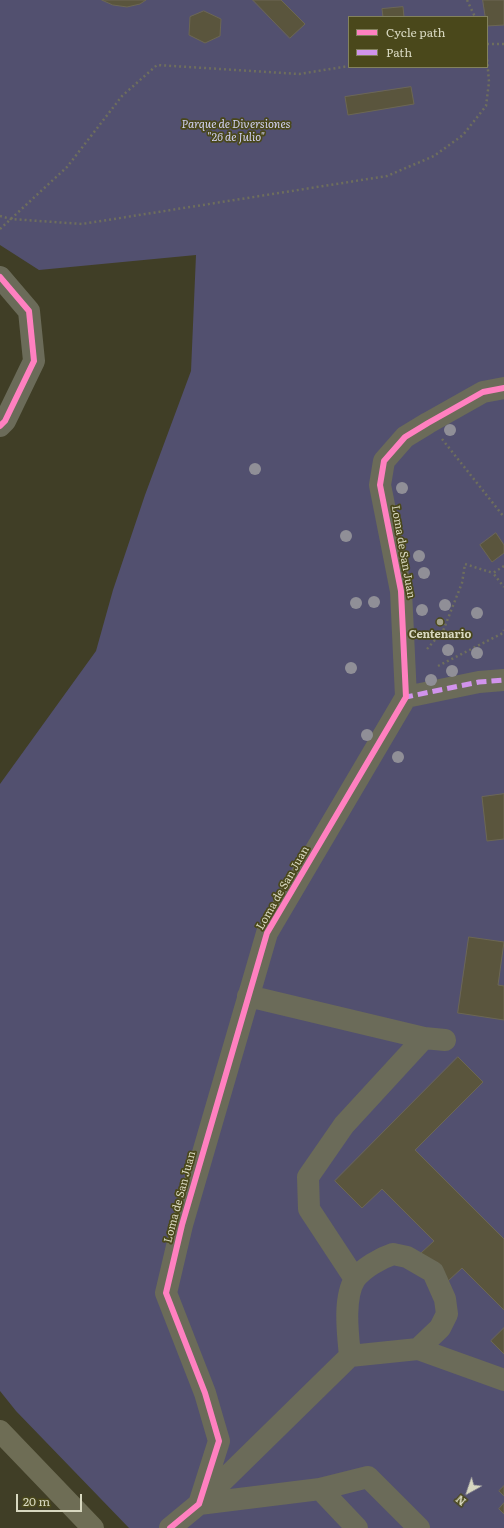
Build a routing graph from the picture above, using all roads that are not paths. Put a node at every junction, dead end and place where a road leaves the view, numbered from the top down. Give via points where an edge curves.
1 (0, 277) edge
2 (504, 388) edge
3 (0, 426) edge
4 (504, 680) edge
5 (406, 697) junction
6 (248, 996) junction
7 (424, 1038) junction
8 (445, 1040) dead end
9 (355, 1279) junction
10 (418, 1349) junction
11 (350, 1356) junction
12 (504, 1380) edge
13 (0, 1431) edge
14 (320, 1489) junction
15 (199, 1504) junction
16 (93, 1528) edge
17 (170, 1528) edge
18 (357, 1528) edge
19 (419, 1528) edge

1 - 3 street via 29,311 34,361 5,421
2 - 5 street, Loma de San Juan via 483,392 428,423 405,437 384,461 380,485 401,591
4 - 5 street via 479,682
5 - 6 street, Loma de San Juan via 267,933
6 - 7 street
6 - 15 street, Loma de San Juan via 182,1225 166,1293 205,1393 219,1441
7 - 8 street
7 - 9 street via 344,1125 308,1177 308,1209
9 - 10 street via 378,1260 394,1254 407,1257 433,1272 445,1299 447,1314 440,1328
9 - 11 street via 347,1320
10 - 11 street
10 - 12 street
11 - 15 street
13 - 16 main road
14 - 15 street
14 - 18 street
14 - 19 street via 368,1477
15 - 17 street

